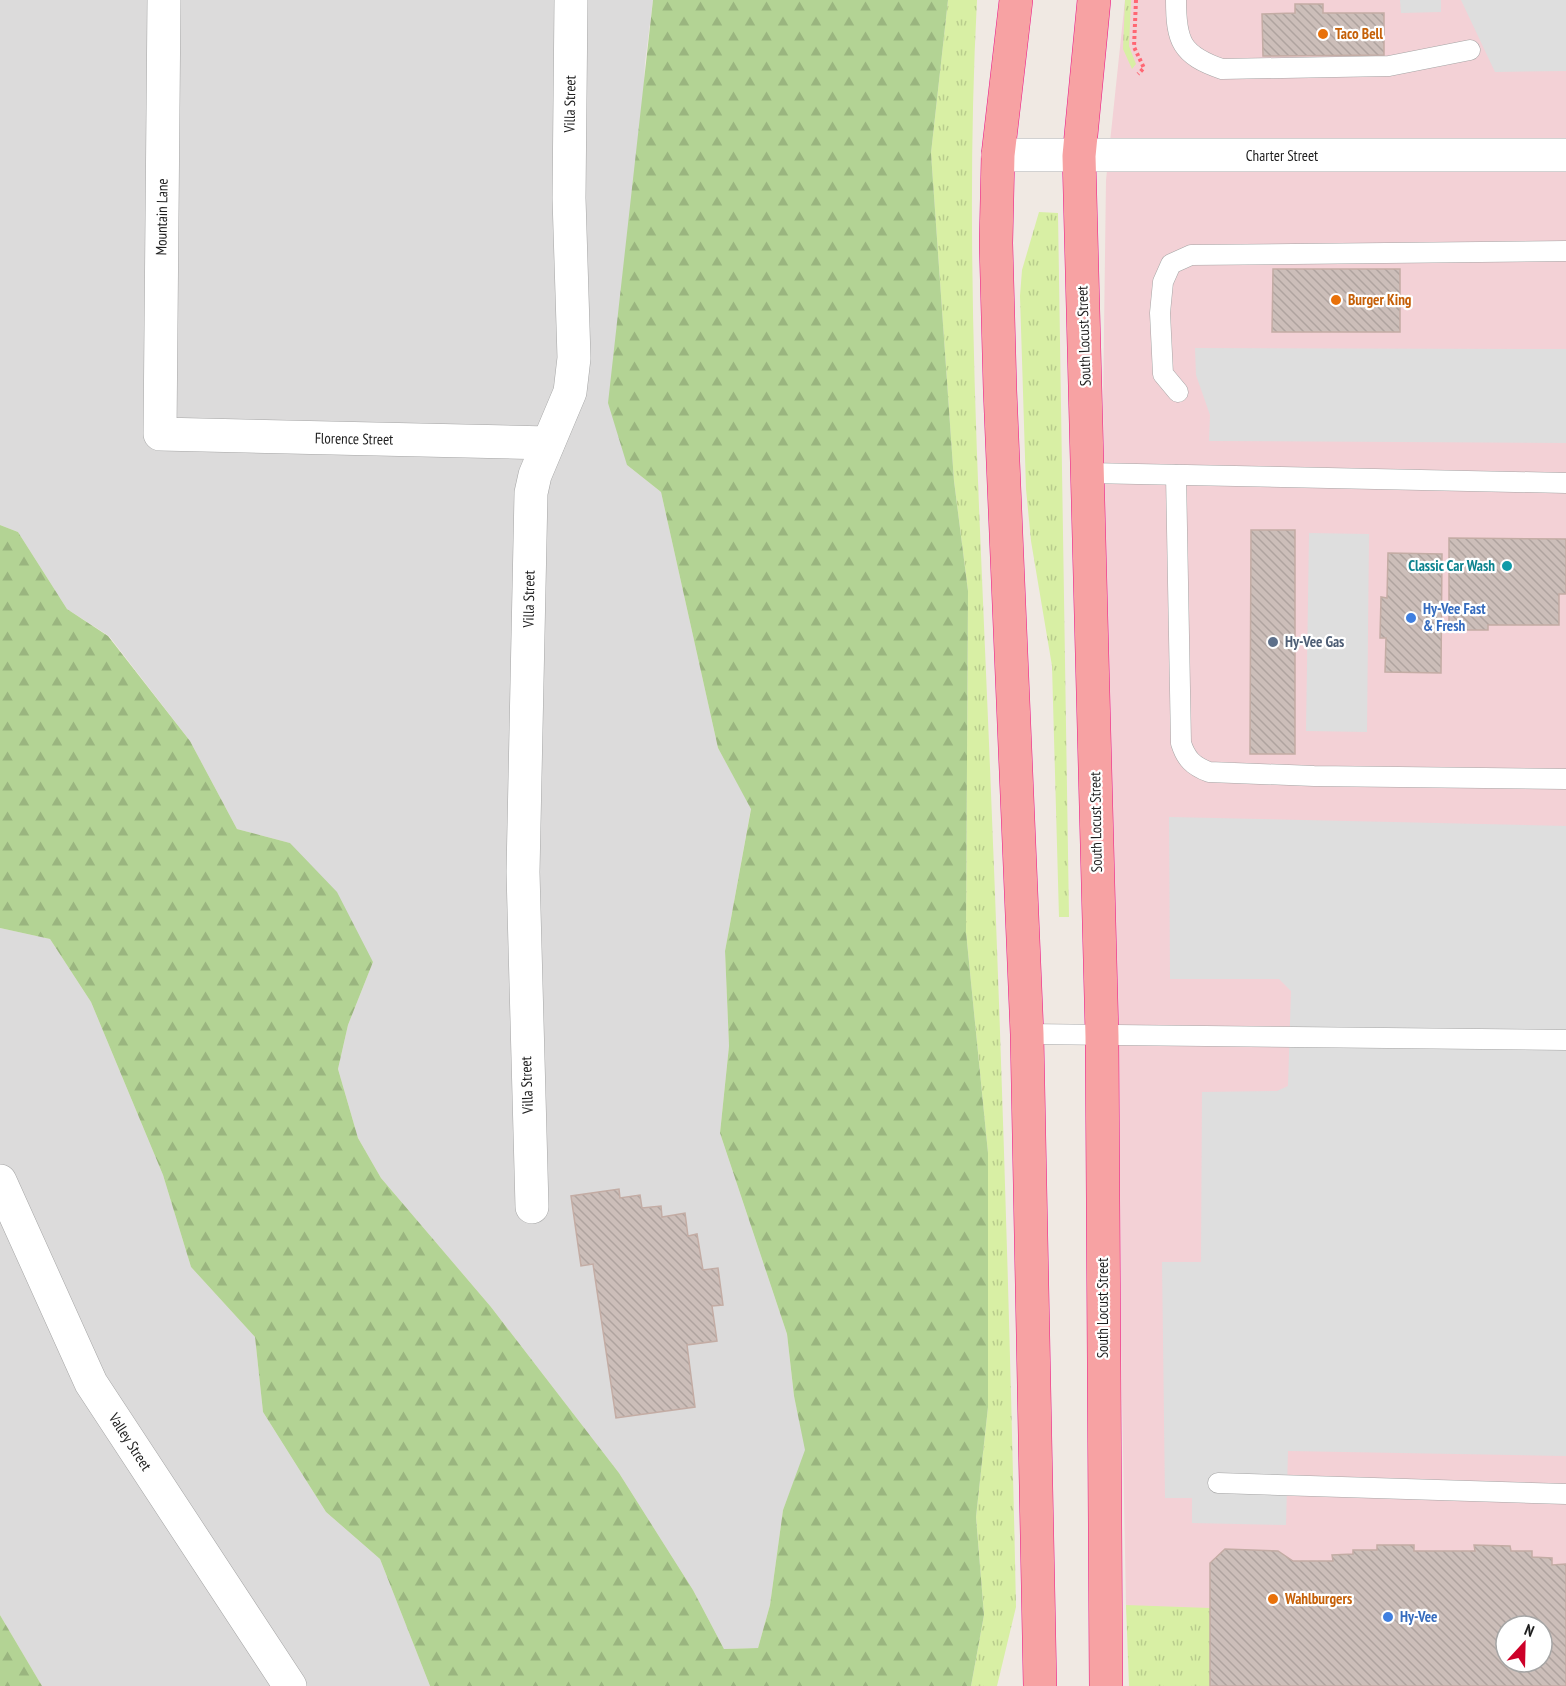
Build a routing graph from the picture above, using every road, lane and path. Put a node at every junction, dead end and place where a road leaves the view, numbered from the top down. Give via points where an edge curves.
1 (164, 0) edge
2 (571, 0) edge
3 (1016, 0) edge
4 (1094, 0) edge
5 (1136, 0) edge
6 (1176, 0) edge
7 (1470, 50) dead end
8 (1138, 74) dead end
9 (998, 155) junction
10 (1566, 155) edge
11 (1079, 156) junction
12 (1566, 251) edge
13 (1178, 392) dead end
14 (160, 434) joint
15 (548, 443) junction
16 (1088, 473) junction
17 (1176, 475) junction
18 (1566, 483) edge
19 (1566, 779) edge
20 (1027, 1034) junction
21 (1102, 1035) junction
22 (1566, 1040) edge
23 (0, 1181) edge
24 (532, 1207) dead end
25 (1218, 1483) dead end
26 (1566, 1494) edge
27 (1041, 1626) junction
28 (290, 1686) edge
29 (1023, 1686) edge
30 (1040, 1686) edge
31 (1106, 1686) edge

1 - 14 street, Mountain Lane
2 - 15 street, Villa Street via 569,198 574,358 570,392
3 - 9 highway
4 - 11 highway, South Locust Street
5 - 8 path via 1134,47 1144,68
6 - 7 lane via 1176,32 1187,51 1203,63 1222,69 1389,66
9 - 11 street, Charter Street
9 - 20 highway via 1000,390
10 - 11 street, Charter Street
11 - 16 highway, South Locust Street
12 - 13 lane via 1191,255 1171,264 1163,282 1163,374
14 - 15 street, Florence Street
15 - 24 street, Villa Street via 535,475 530,505 523,872
16 - 17 lane
16 - 21 highway, South Locust Street
17 - 18 lane
17 - 19 lane via 1181,743 1195,766 1209,772 1314,776
20 - 21 lane
20 - 27 highway
21 - 22 lane
21 - 31 highway, South Locust Street
23 - 28 street, Valley Street via 91,1383
25 - 26 lane
27 - 29 highway
27 - 30 highway

